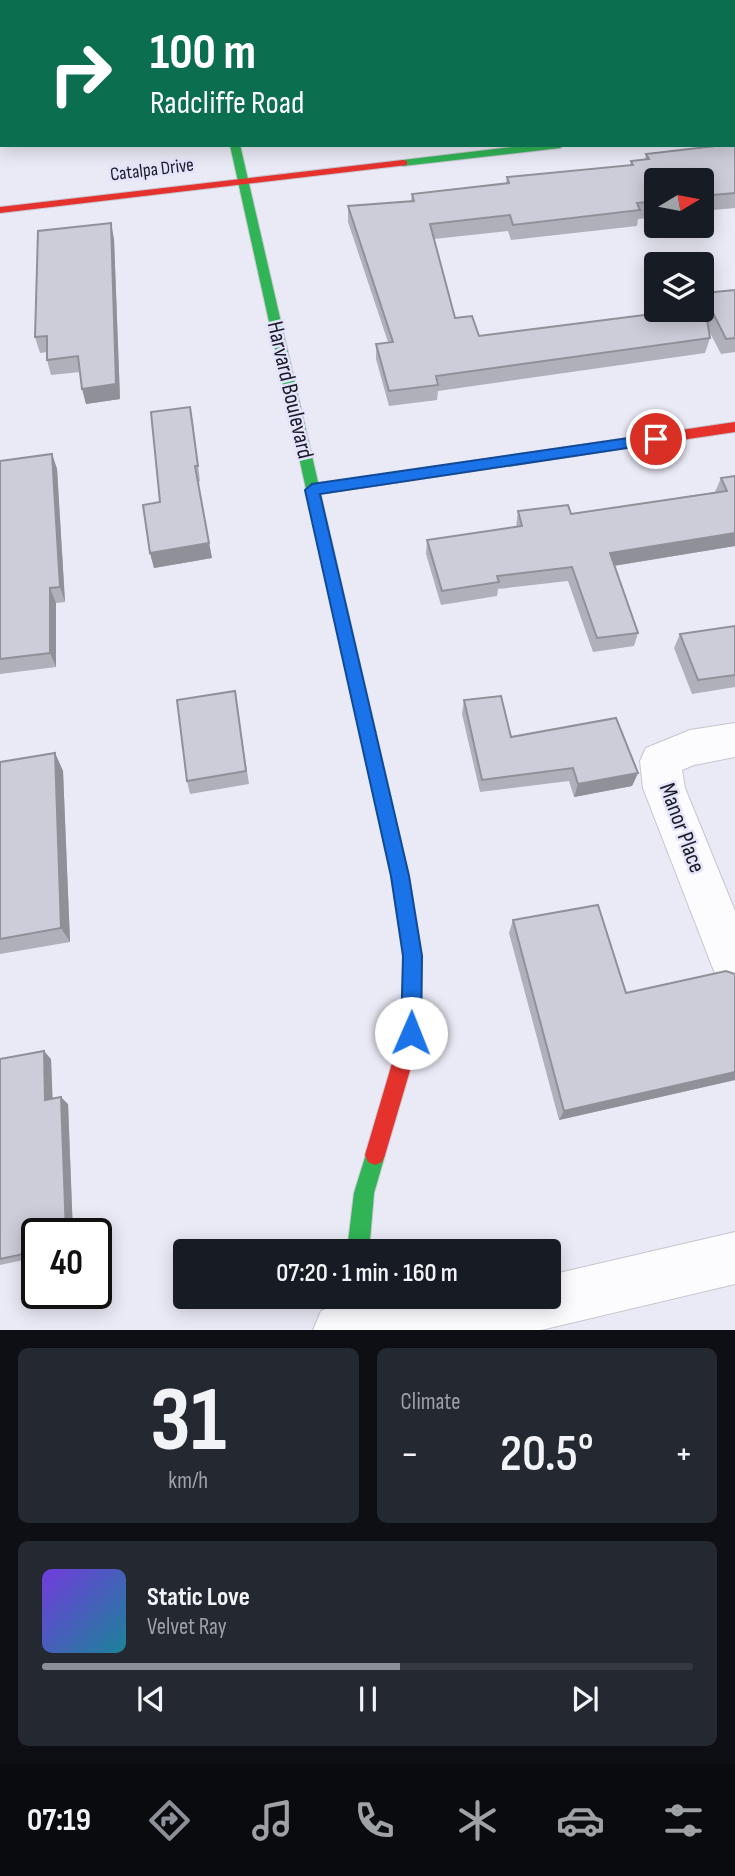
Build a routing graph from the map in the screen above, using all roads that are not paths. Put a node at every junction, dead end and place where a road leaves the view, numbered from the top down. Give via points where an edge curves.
1 (235, 147) edge
2 (542, 147) edge
3 (241, 181) junction
4 (0, 210) edge
5 (735, 427) edge
6 (312, 490) junction
7 (735, 740) edge
8 (735, 966) edge
9 (359, 1239) edge
10 (735, 1258) edge
11 (348, 1321) edge

1 - 3 street, Harvard Boulevard
2 - 3 street, Catalpa Drive
3 - 4 street, Catalpa Drive
3 - 6 street, Harvard Boulevard
5 - 6 street
6 - 9 street, Harvard Boulevard via 400,876 413,956 411,1033 364,1193
7 - 8 street, Manor Place via 690,748 660,761 664,788
10 - 11 street via 491,1315

